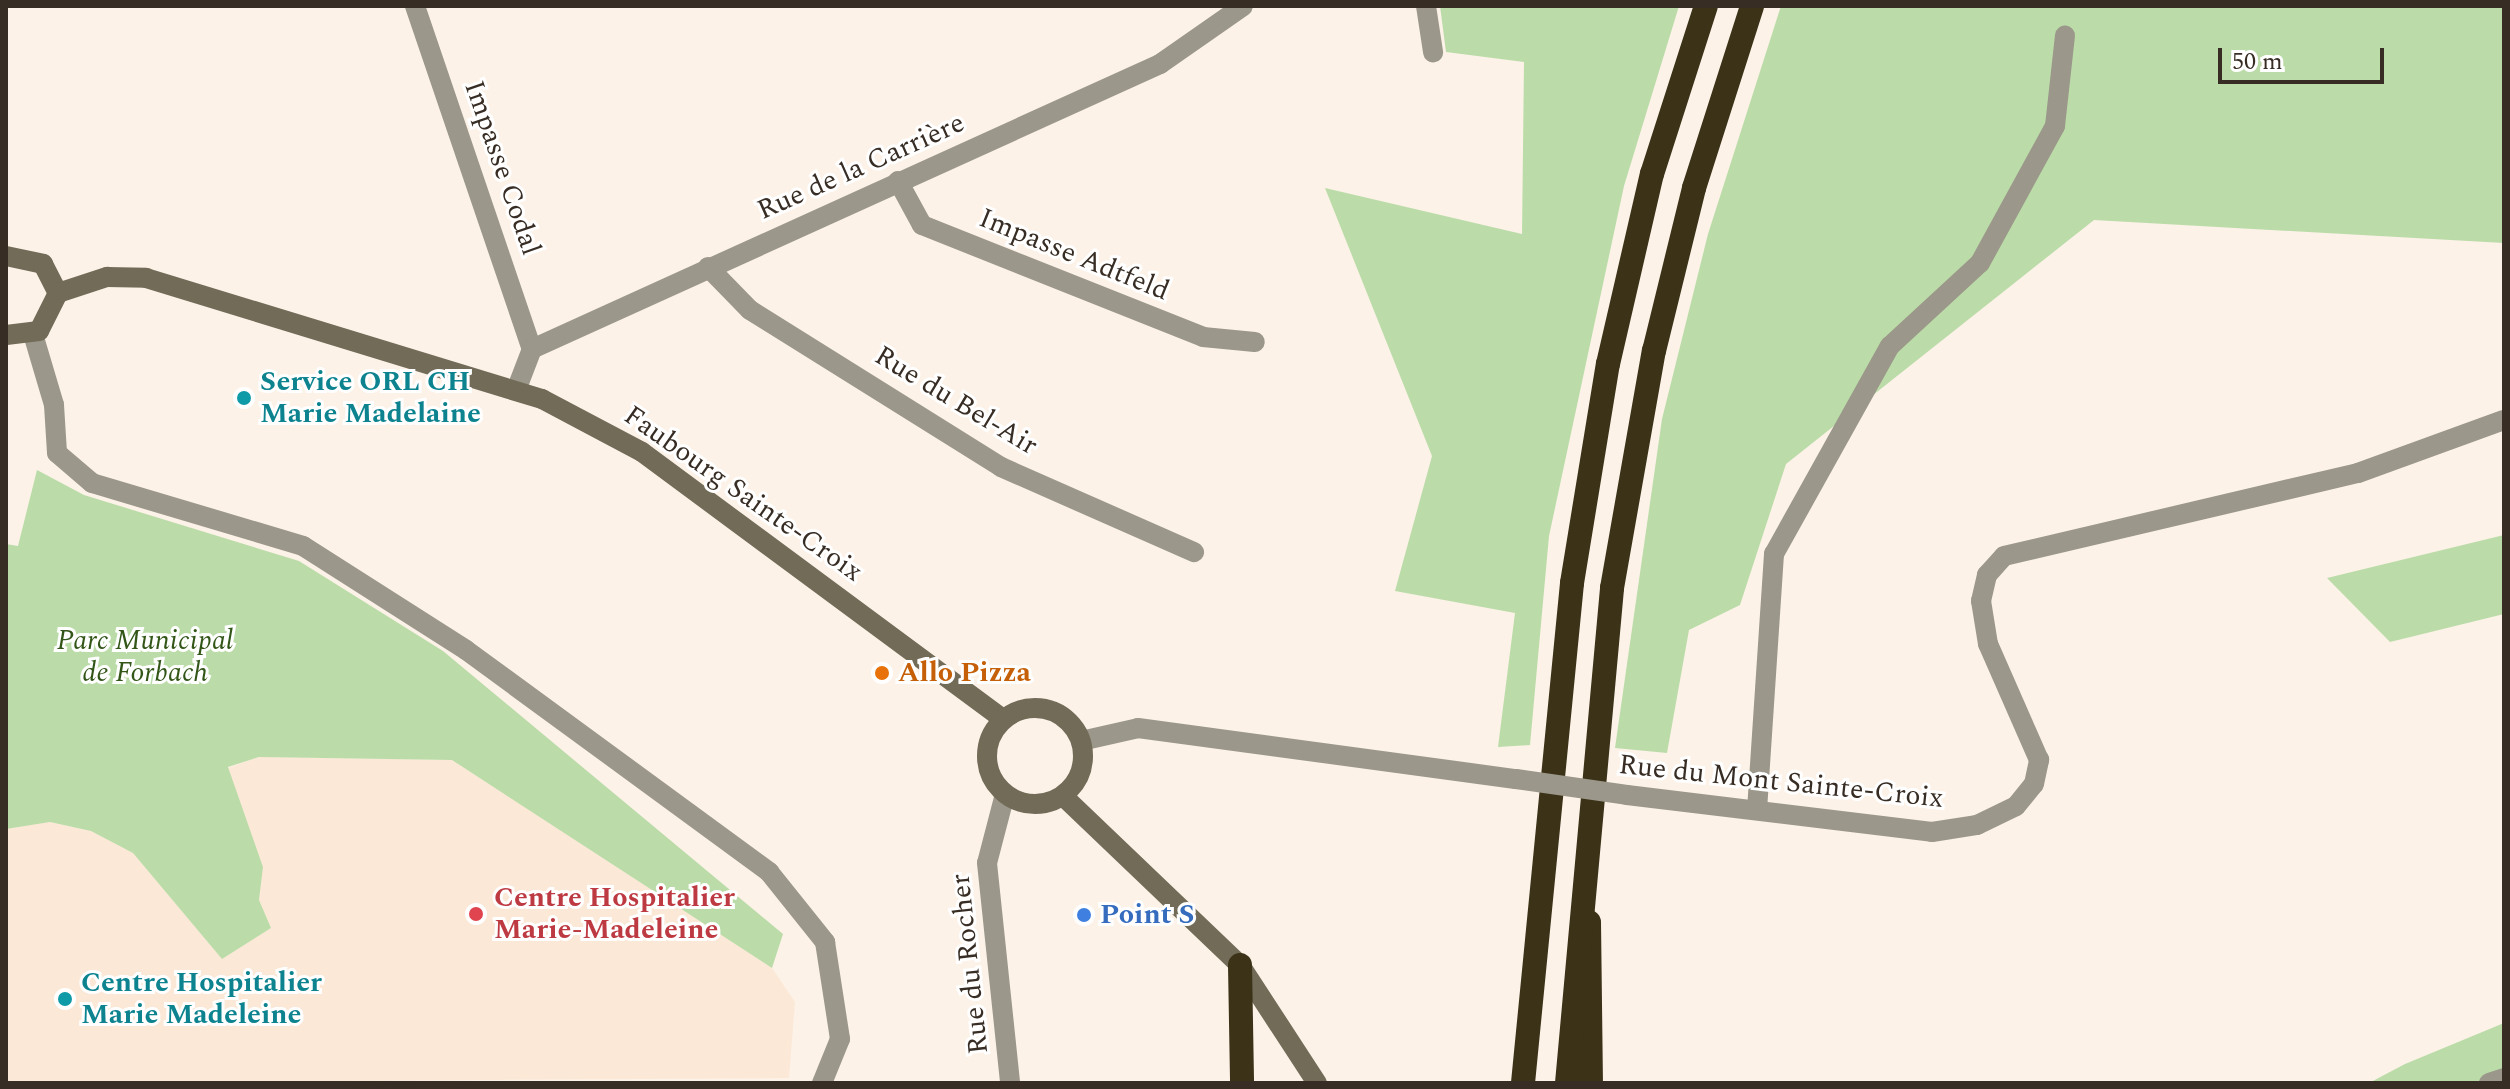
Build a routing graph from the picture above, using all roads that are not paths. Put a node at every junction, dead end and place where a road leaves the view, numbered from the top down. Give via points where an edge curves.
1 (415, 6) edge
2 (1243, 6) edge
3 (1426, 6) edge
4 (1706, 6) edge
5 (1752, 6) edge
6 (2065, 36) dead end
7 (1433, 52) dead end
8 (898, 181) junction
9 (6, 256) edge
10 (708, 267) junction
11 (58, 293) junction
12 (33, 334) junction
13 (6, 335) edge
14 (1255, 342) dead end
15 (532, 349) junction
16 (517, 388) junction
17 (2504, 420) edge
18 (1194, 552) dead end
19 (1003, 719) junction
20 (1081, 741) junction
21 (1005, 794) junction
22 (1063, 796) junction
23 (1757, 810) junction
24 (1584, 892) junction
25 (1240, 965) junction
26 (2504, 1078) edge
27 (822, 1083) edge
28 (1010, 1083) edge
29 (1242, 1083) edge
30 (1317, 1083) edge
31 (1523, 1083) edge
32 (1567, 1083) edge
33 (1591, 1083) edge
34 (2489, 1083) edge

1 - 15 street, Impasse Codal
2 - 8 street, Rue de la Carrière via 1160,64
3 - 7 street
4 - 31 highway via 1652,174 1608,364 1572,583
5 - 24 highway via 1694,188 1654,351 1612,588
6 - 23 street via 2055,126 1980,263 1890,346 1774,554
8 - 10 street, Rue de la Carrière
8 - 14 street, Impasse Adtfeld via 922,225 1203,337
9 - 11 main road via 43,264
10 - 15 street, Rue de la Carrière
10 - 18 street, Rue du Bel-Air via 750,310 1001,467
11 - 12 main road via 50,321
11 - 16 main road, Faubourg Sainte-Croix via 107,277 146,278
12 - 13 main road
12 - 27 street via 54,405 57,453 92,483 303,546 466,650 769,872 825,942 840,1039
15 - 16 street
16 - 19 main road, Faubourg Sainte-Croix via 642,452
17 - 23 street, Rue du Mont Sainte-Croix via 2358,473 2004,556 1987,575 1981,601 1988,644 2039,760 2034,784 2016,806 1977,825 1932,832
19 - 20 main road via 1048,709 1068,721
19 - 21 main road via 988,743 988,771
20 - 22 main road via 1081,771
20 - 23 street, Rue du Mont Sainte-Croix, bridge via 1138,728
21 - 22 main road via 1044,804
21 - 28 street, Rue du Rocher via 987,863
22 - 25 main road
24 - 32 highway
24 - 33 highway via 1595,954
25 - 29 highway
25 - 30 main road
26 - 34 street

